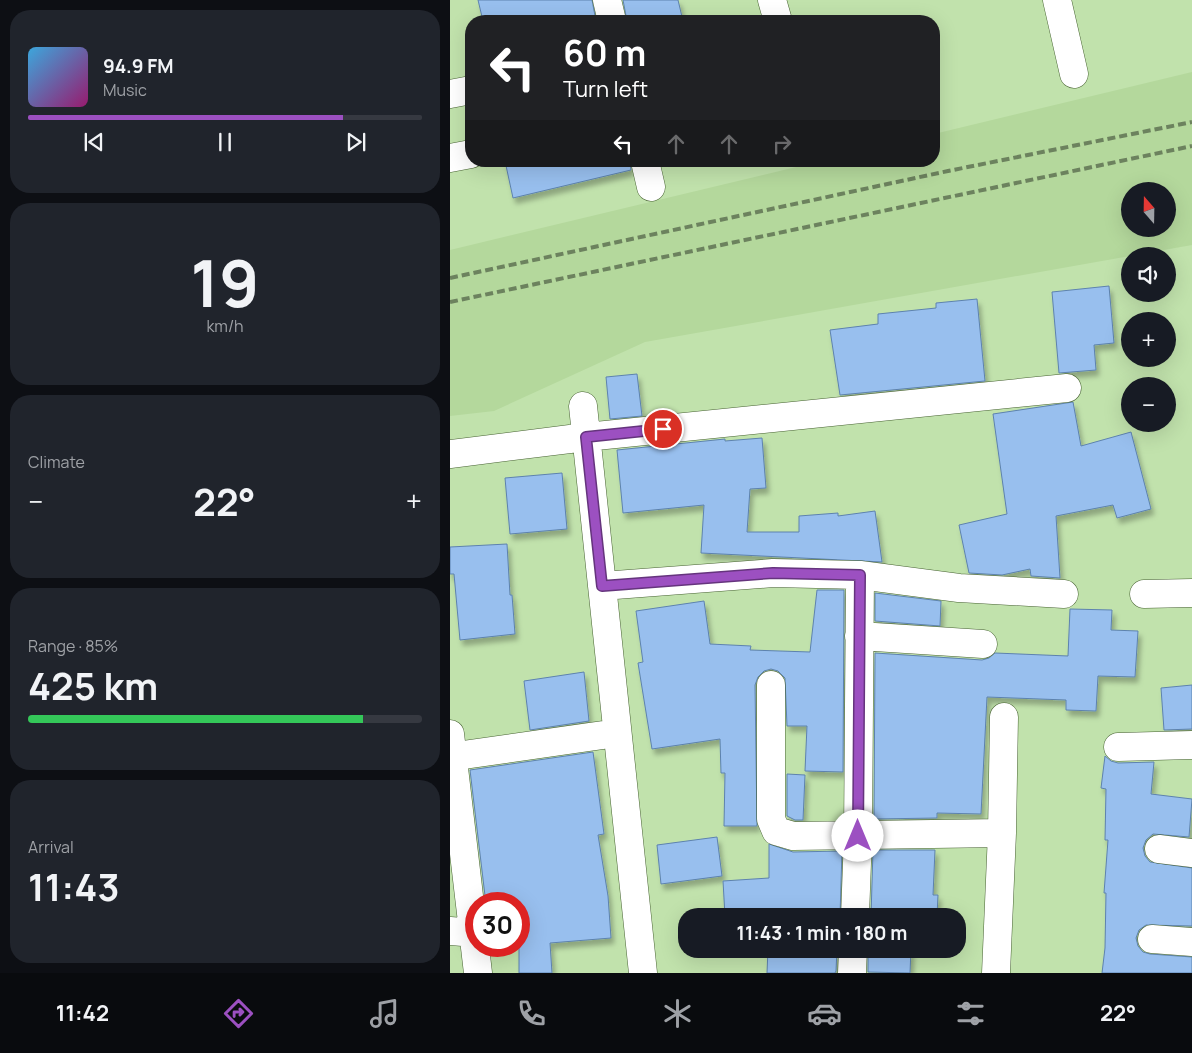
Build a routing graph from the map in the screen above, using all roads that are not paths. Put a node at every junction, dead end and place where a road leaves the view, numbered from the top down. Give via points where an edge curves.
1 (607, 0) edge
2 (772, 0) edge
3 (1057, 0) edge
4 (611, 15) edge
5 (776, 15) edge
6 (1074, 74) dead end
7 (465, 91) edge
8 (450, 94) edge
9 (465, 155) edge
10 (450, 158) edge
11 (1067, 388) dead end
12 (583, 406) dead end
13 (586, 437) junction
14 (450, 454) edge
15 (860, 575) junction
16 (602, 586) junction
17 (1192, 593) edge
18 (1064, 594) dead end
19 (1144, 594) dead end
20 (859, 636) junction
21 (983, 644) dead end
22 (771, 685) dead end
23 (1004, 718) dead end
24 (617, 733) junction
25 (1192, 745) edge
26 (1118, 747) dead end
27 (451, 749) edge
28 (1002, 833) junction
29 (858, 836) junction
30 (1159, 849) dead end
31 (1192, 854) edge
32 (855, 908) edge
33 (463, 932) edge
34 (1152, 939) dead end
35 (1192, 942) edge
36 (853, 958) edge
37 (478, 973) edge
38 (643, 973) edge
39 (852, 973) edge
40 (996, 973) edge

1 - 4 street
2 - 5 street
3 - 6 street
7 - 8 street
9 - 10 street
11 - 13 street
12 - 13 street
13 - 14 street
13 - 16 street
15 - 16 street via 773,573
15 - 18 street via 959,588
15 - 20 street
16 - 24 street
17 - 19 street
20 - 21 street
20 - 29 street
22 - 29 street via 770,820 776,831 793,836
23 - 28 street
24 - 27 street
24 - 38 street
25 - 26 street
27 - 33 street
28 - 29 street
28 - 40 street
29 - 32 street
30 - 31 street
33 - 37 street
34 - 35 street
36 - 39 street

